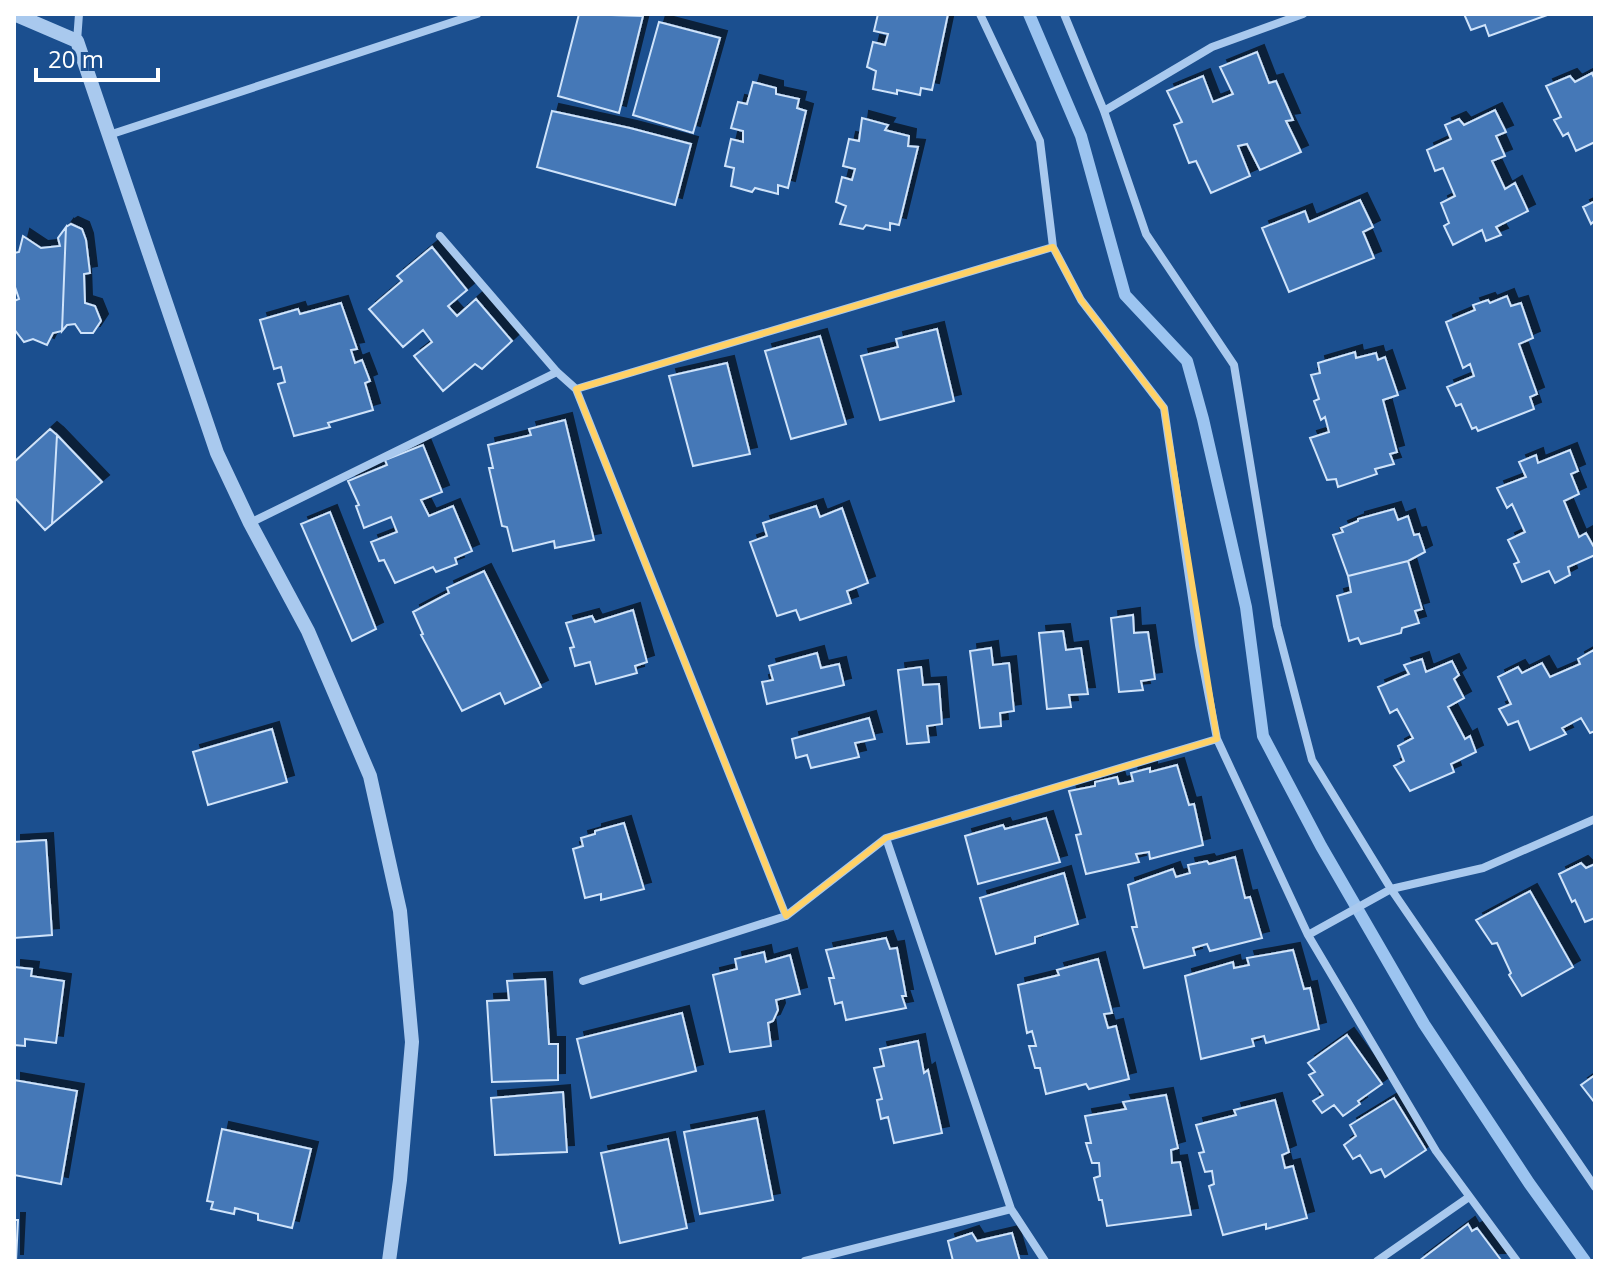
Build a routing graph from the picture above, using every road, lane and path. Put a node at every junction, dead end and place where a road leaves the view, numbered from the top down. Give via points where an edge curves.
1 (14, 14) edge
2 (79, 14) edge
3 (477, 14) edge
4 (980, 14) edge
5 (1064, 14) edge
6 (1303, 14) edge
7 (77, 41) junction
8 (1104, 111) junction
9 (109, 135) junction
10 (440, 236) dead end
11 (1053, 247) junction
12 (557, 372) junction
13 (576, 389) junction
14 (250, 523) junction
15 (1217, 739) junction
16 (1595, 819) edge
17 (886, 838) junction
18 (1391, 889) junction
19 (786, 916) junction
20 (1308, 935) junction
21 (583, 981) dead end
22 (1595, 1187) edge
23 (1469, 1197) junction
24 (1011, 1209) junction
25 (389, 1261) edge
26 (805, 1261) edge
27 (1045, 1261) edge
28 (1377, 1261) edge
29 (1517, 1261) edge

1 - 7 street
2 - 7 street
3 - 9 street
4 - 11 street via 1040,141
5 - 8 street
6 - 8 street via 1212,47
7 - 9 street
8 - 18 street via 1146,234 1234,365 1277,626 1312,760
9 - 14 street via 217,453
10 - 12 street
11 - 13 street
11 - 15 street via 1081,300 1164,408
12 - 13 street
12 - 14 street
13 - 19 street
14 - 25 street via 308,631 370,776 400,911 412,1042
15 - 17 street
15 - 20 street
16 - 18 street via 1483,868
17 - 19 street
17 - 24 street
18 - 20 street
18 - 22 street
19 - 21 street
20 - 23 street via 1436,1151
23 - 28 street
23 - 29 street
24 - 26 street
24 - 27 street

